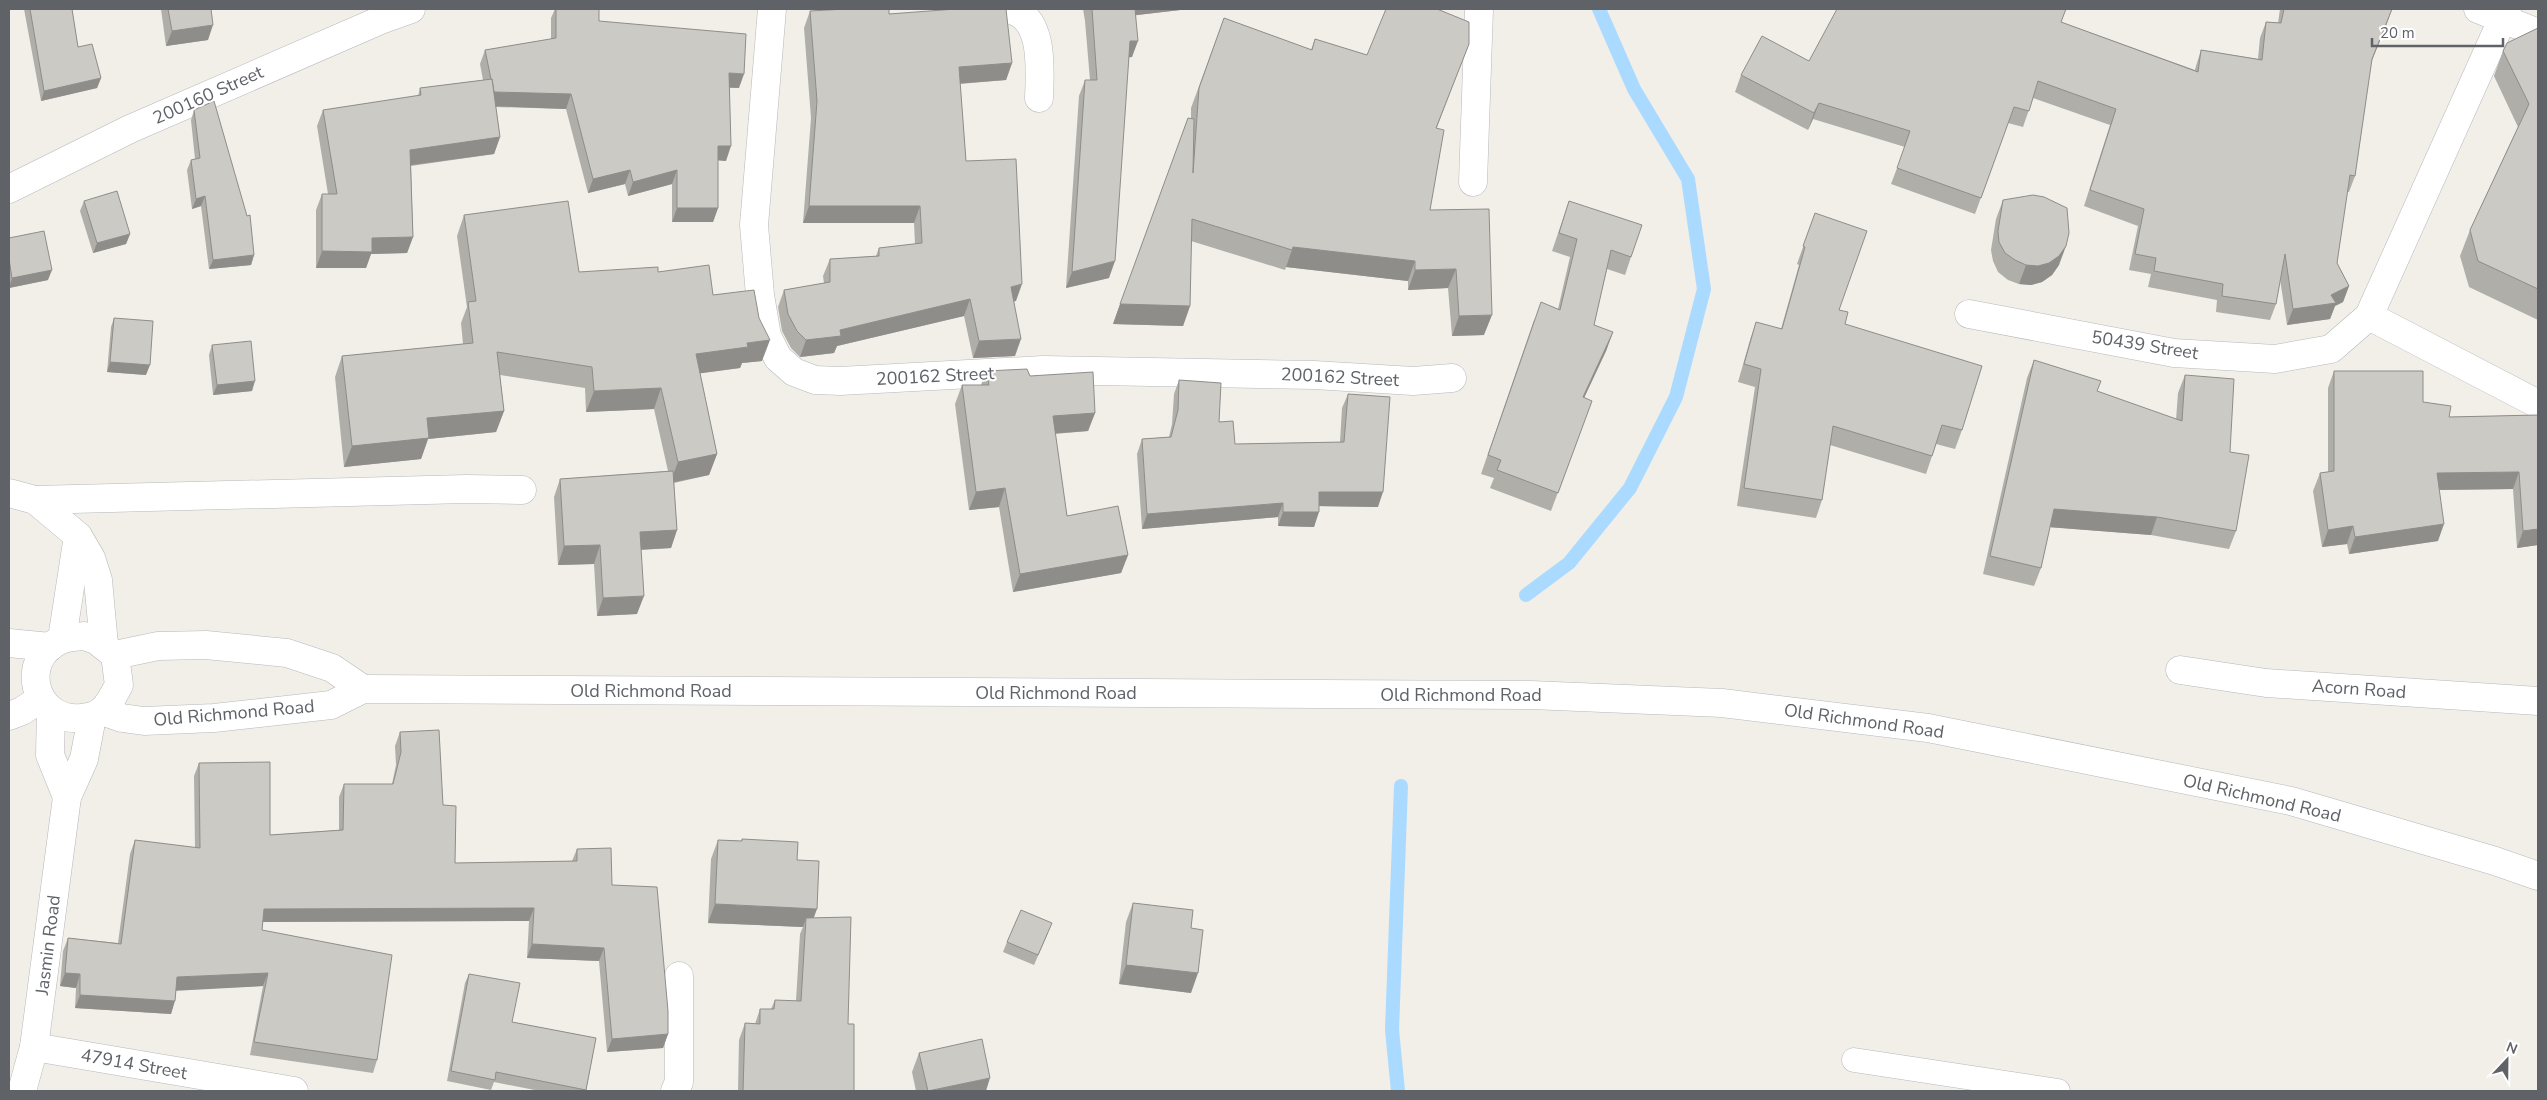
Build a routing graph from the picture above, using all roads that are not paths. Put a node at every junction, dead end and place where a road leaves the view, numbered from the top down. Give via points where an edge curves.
1 (411, 9) edge
2 (772, 9) edge
3 (1007, 9) edge
4 (1479, 9) edge
5 (2496, 12) edge
6 (2538, 33) edge
7 (1039, 98) dead end
8 (1474, 182) dead end
9 (9, 189) edge
10 (1969, 314) dead end
11 (2369, 316) junction
12 (1452, 378) dead end
13 (2538, 404) edge
14 (522, 490) dead end
15 (9, 493) edge
16 (35, 500) junction
17 (78, 536) junction
18 (9, 643) edge
19 (56, 643) junction
20 (109, 650) junction
21 (2180, 670) dead end
22 (363, 690) junction
23 (2538, 701) edge
24 (46, 705) junction
25 (97, 714) junction
26 (9, 716) edge
27 (67, 797) junction
28 (2538, 876) edge
29 (679, 976) dead end
30 (34, 1047) junction
31 (1854, 1060) dead end
32 (22, 1091) edge
33 (294, 1091) edge
34 (675, 1091) edge
35 (2058, 1091) edge

1 - 9 street, 200160 Street via 130,129
2 - 12 street, 200162 Street via 754,226 767,336 778,358 794,372 815,380 840,381 1043,370 1314,375 1413,381
3 - 7 street via 1031,24 1040,64
4 - 8 street
5 - 6 street
5 - 11 street, 50439 Street
10 - 11 street, 50439 Street via 2174,353 2275,358 2331,349
11 - 13 street
14 - 16 street
15 - 16 street
16 - 17 street
17 - 19 street
17 - 20 street via 91,558 98,580
18 - 19 street
19 - 20 street via 84,636
19 - 24 street via 41,658 35,671 36,685
20 - 22 street via 206,645 287,653 332,668
20 - 25 street via 119,685
21 - 23 street, Acorn Road via 2266,683
22 - 25 street, Old Richmond Road via 331,705 214,718 144,721
22 - 28 street, Old Richmond Road via 1531,695 1722,702 1928,728 2291,802
24 - 25 street, Old Richmond Road via 71,720
24 - 26 street
24 - 27 street, Jasmin Road via 50,755
25 - 27 street, Jasmin Road via 84,759
27 - 30 street, Jasmin Road
29 - 34 street via 679,1082
30 - 32 street, Jasmin Road
30 - 33 street, 47914 Street
31 - 35 lane

